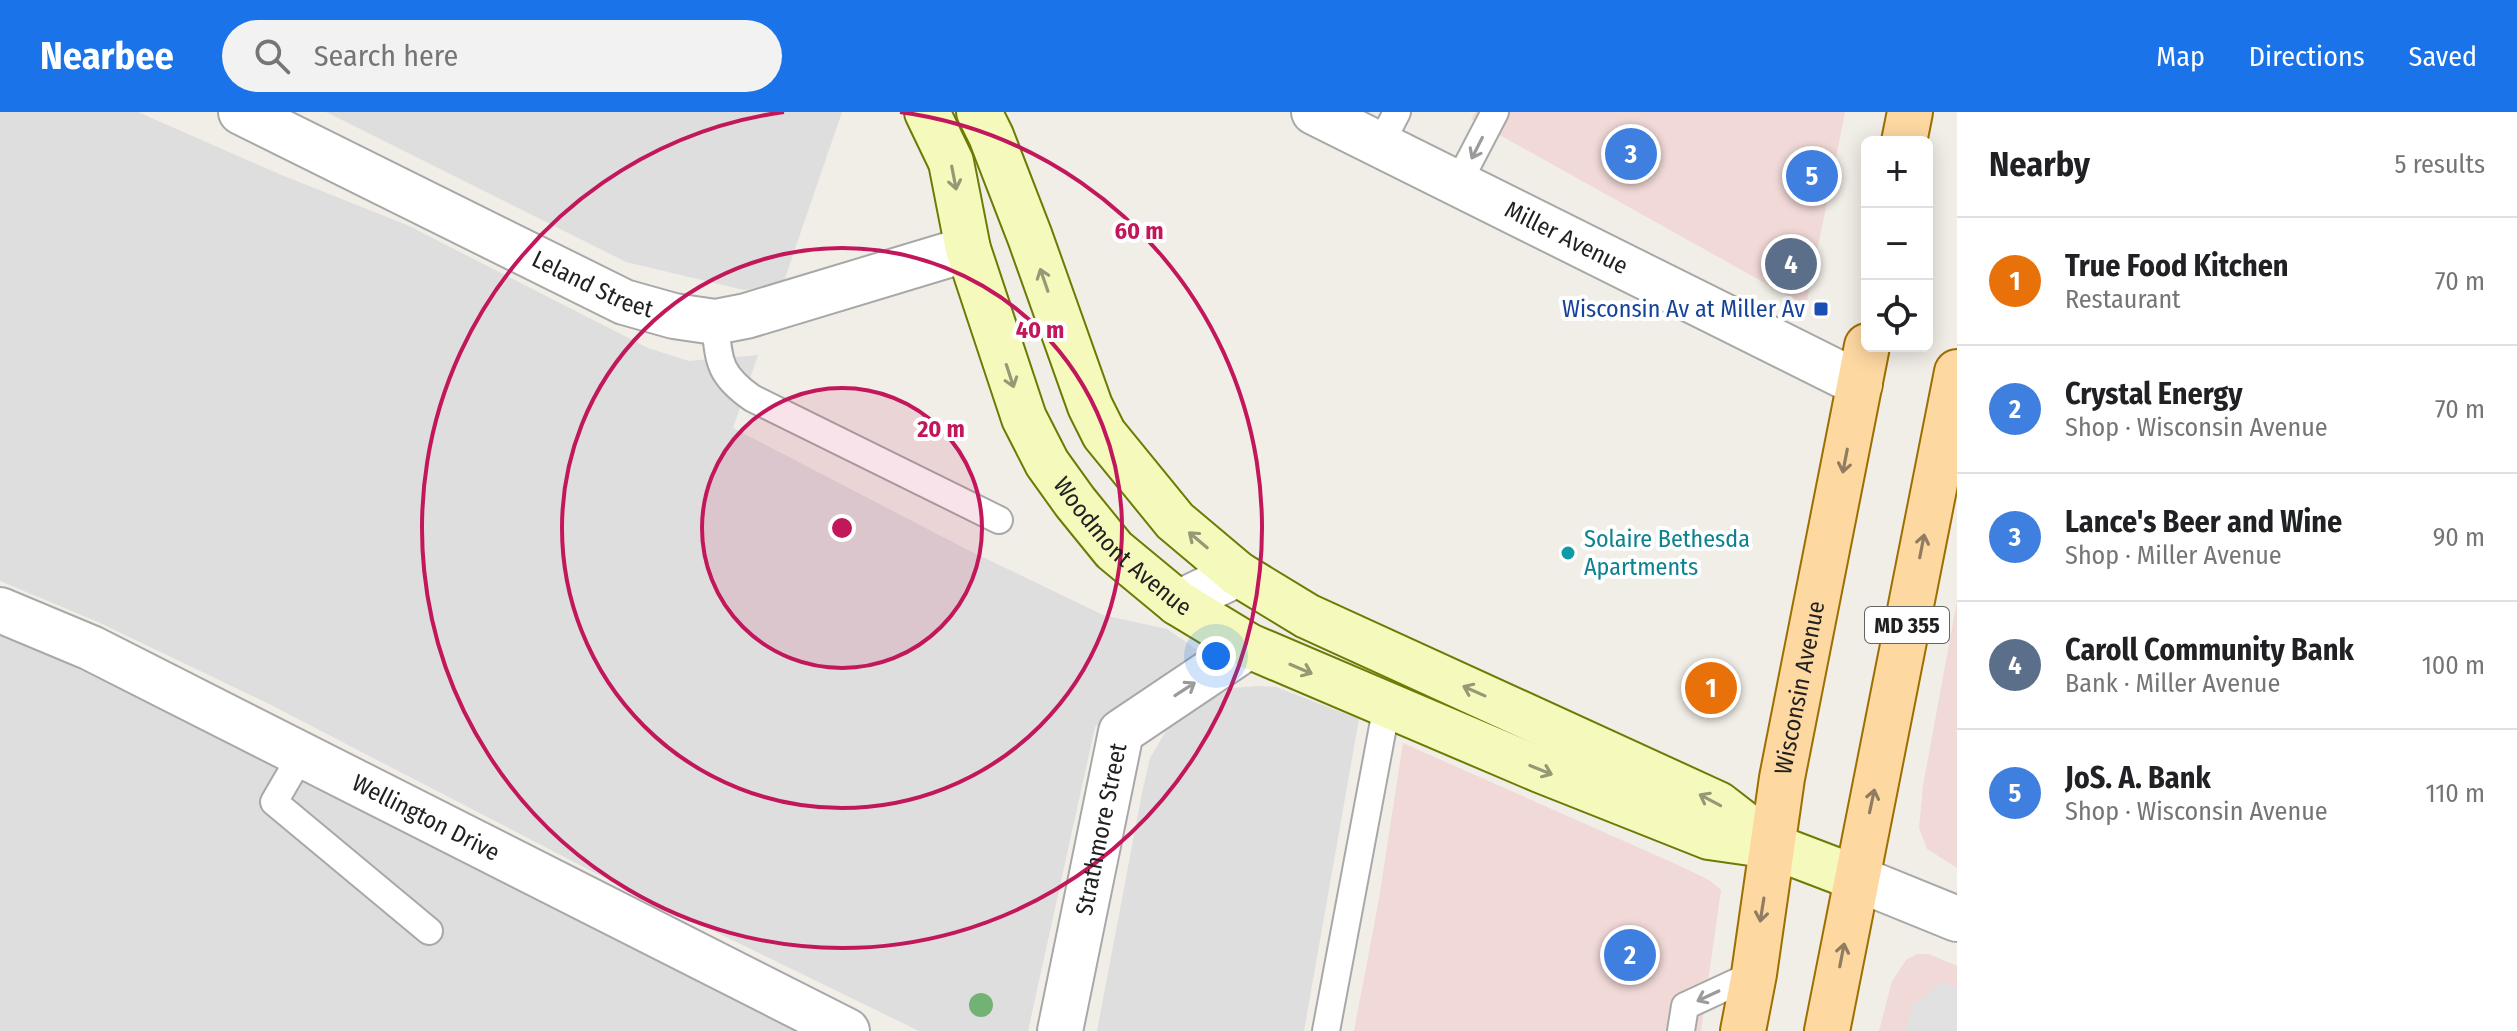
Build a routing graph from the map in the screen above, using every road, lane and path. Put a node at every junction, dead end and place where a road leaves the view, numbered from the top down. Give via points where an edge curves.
1 (241, 112) edge
2 (927, 112) edge
3 (979, 112) edge
4 (1314, 112) edge
5 (1495, 112) edge
6 (1910, 112) edge
7 (1389, 128) edge
8 (1905, 136) edge
9 (1458, 183) junction
10 (968, 249) junction
11 (715, 322) junction
12 (1864, 365) edge
13 (1957, 372) edge
14 (999, 520) dead end
15 (1238, 574) junction
16 (1178, 603) junction
17 (0, 610) edge
18 (1249, 646) junction
19 (1387, 705) junction
20 (302, 754) junction
21 (1772, 846) junction
22 (1856, 878) junction
23 (1957, 919) edge
24 (429, 931) dead end
25 (1754, 974) junction
26 (847, 1031) edge
27 (1060, 1031) edge
28 (1326, 1031) edge
29 (1681, 1031) edge
30 (1743, 1031) edge
31 (1827, 1031) edge

1 - 11 street, Leland Street via 624,302
2 -> 10 street, Woodmont Avenue via 951,162
15 -> 3 street, Woodmont Avenue via 1175,521 1104,434
4 - 7 street, Miller Avenue
5 -> 9 lane
6 - 8 main road
7 - 9 street, Miller Avenue
9 - 12 street, Miller Avenue
10 - 11 street, Leland Street
10 -> 16 street, Woodmont Avenue via 1024,418 1047,463 1114,550
11 - 14 lane via 721,369 736,387
12 -> 21 main road, Wisconsin Avenue
22 -> 13 main road, MD 355
15 - 16 street
21 -> 15 street, Woodmont Avenue via 1718,804 1307,616
16 - 18 street, Woodmont Avenue
17 - 20 street, Wellington Drive via 91,648
18 -> 19 street, Woodmont Avenue
27 -> 18 street, Strathmore Street via 1121,732
19 -> 21 street, Woodmont Avenue via 1709,837
19 - 28 lane
20 - 24 lane via 274,802
20 - 26 street, Wellington Drive
21 - 22 street, Woodmont Avenue
21 -> 25 main road, Wisconsin Avenue
22 - 23 street
31 -> 22 main road, MD 355
25 -> 29 lane via 1685,1006
25 - 30 main road, Wisconsin Avenue

